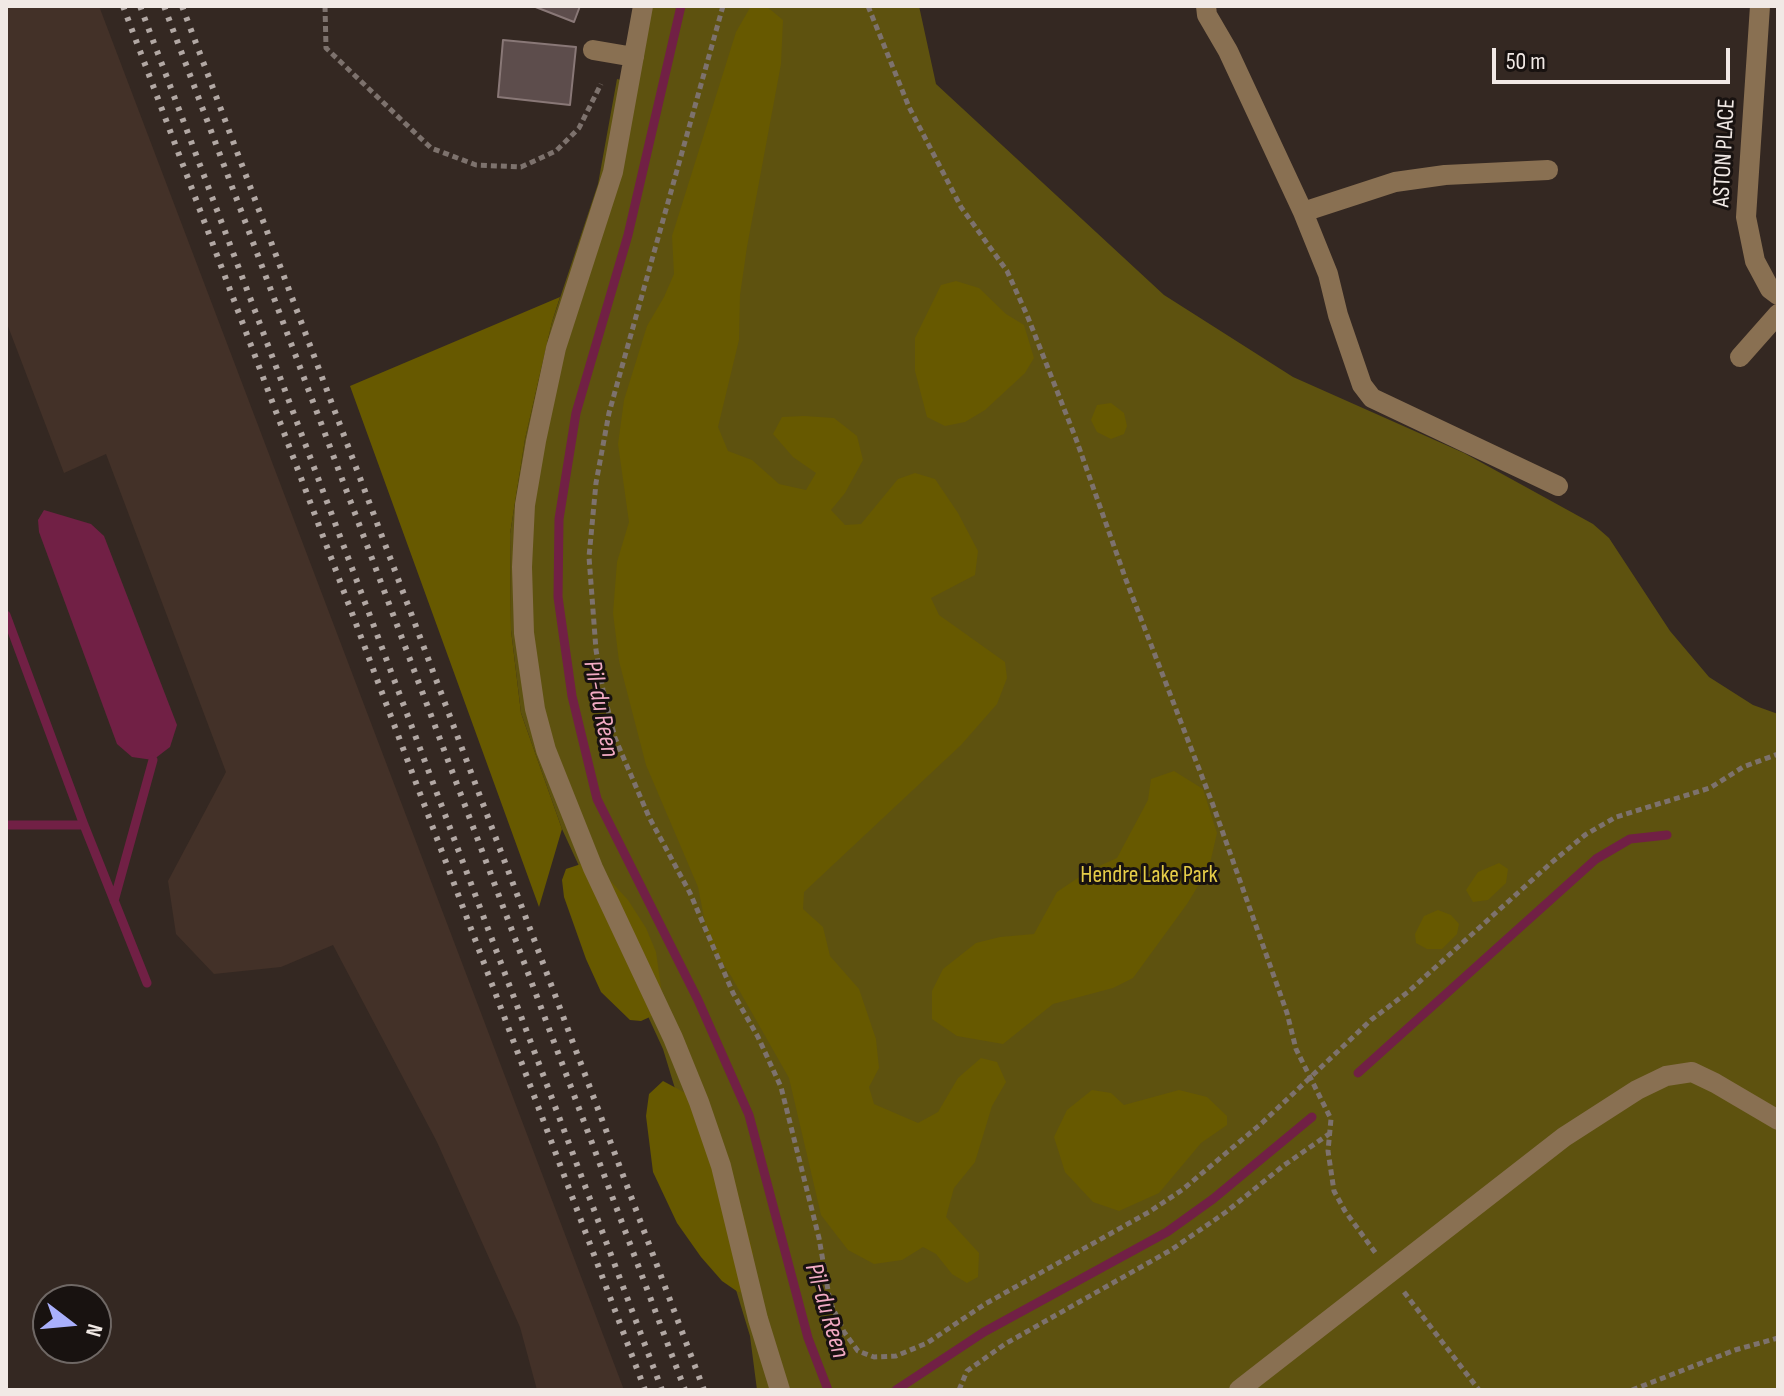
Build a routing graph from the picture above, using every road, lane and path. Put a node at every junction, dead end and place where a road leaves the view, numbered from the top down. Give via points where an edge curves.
1 (325, 6) edge
2 (643, 6) edge
3 (723, 6) edge
4 (868, 6) edge
5 (1206, 6) edge
6 (1760, 6) edge
7 (601, 51) joint
8 (634, 57) junction
9 (1548, 170) dead end
10 (1303, 212) junction
11 (1778, 295) edge
12 (1778, 314) edge
13 (1740, 357) dead end
14 (1558, 486) dead end
15 (1778, 754) edge
16 (1310, 1079) junction
17 (1778, 1120) edge
18 (1329, 1134) junction
19 (1389, 1271) junction
20 (1778, 1338) edge
21 (780, 1390) edge
22 (959, 1390) edge
23 (1239, 1390) edge
24 (1479, 1390) edge
25 (1632, 1390) edge

1 - 7 path via 326,48 431,148 476,165 521,167 556,151 579,128 599,88
2 - 8 street
3 - 16 path via 609,413 589,557 596,650 615,738 781,1087 830,1302 844,1332 858,1351 874,1357 896,1356 927,1343 1182,1190
4 - 16 path via 909,107 961,207 1007,271 1027,315 1158,657
5 - 10 street
6 - 11 street, ASTON PLACE via 1746,217 1755,261
7 - 8 street
8 - 21 street via 613,172 556,348 536,441 525,505 524,633 546,750 699,1102
9 - 10 street via 1395,182
10 - 14 street via 1362,385 1372,398
12 - 13 street
15 - 16 path via 1743,767 1710,788 1616,817 1585,835
16 - 18 path via 1331,1119
17 - 19 street via 1692,1072 1666,1076 1564,1137
18 - 19 path via 1334,1191
18 - 22 path via 1171,1250 1005,1344 967,1371
19 - 23 street
19 - 24 path
20 - 25 path

